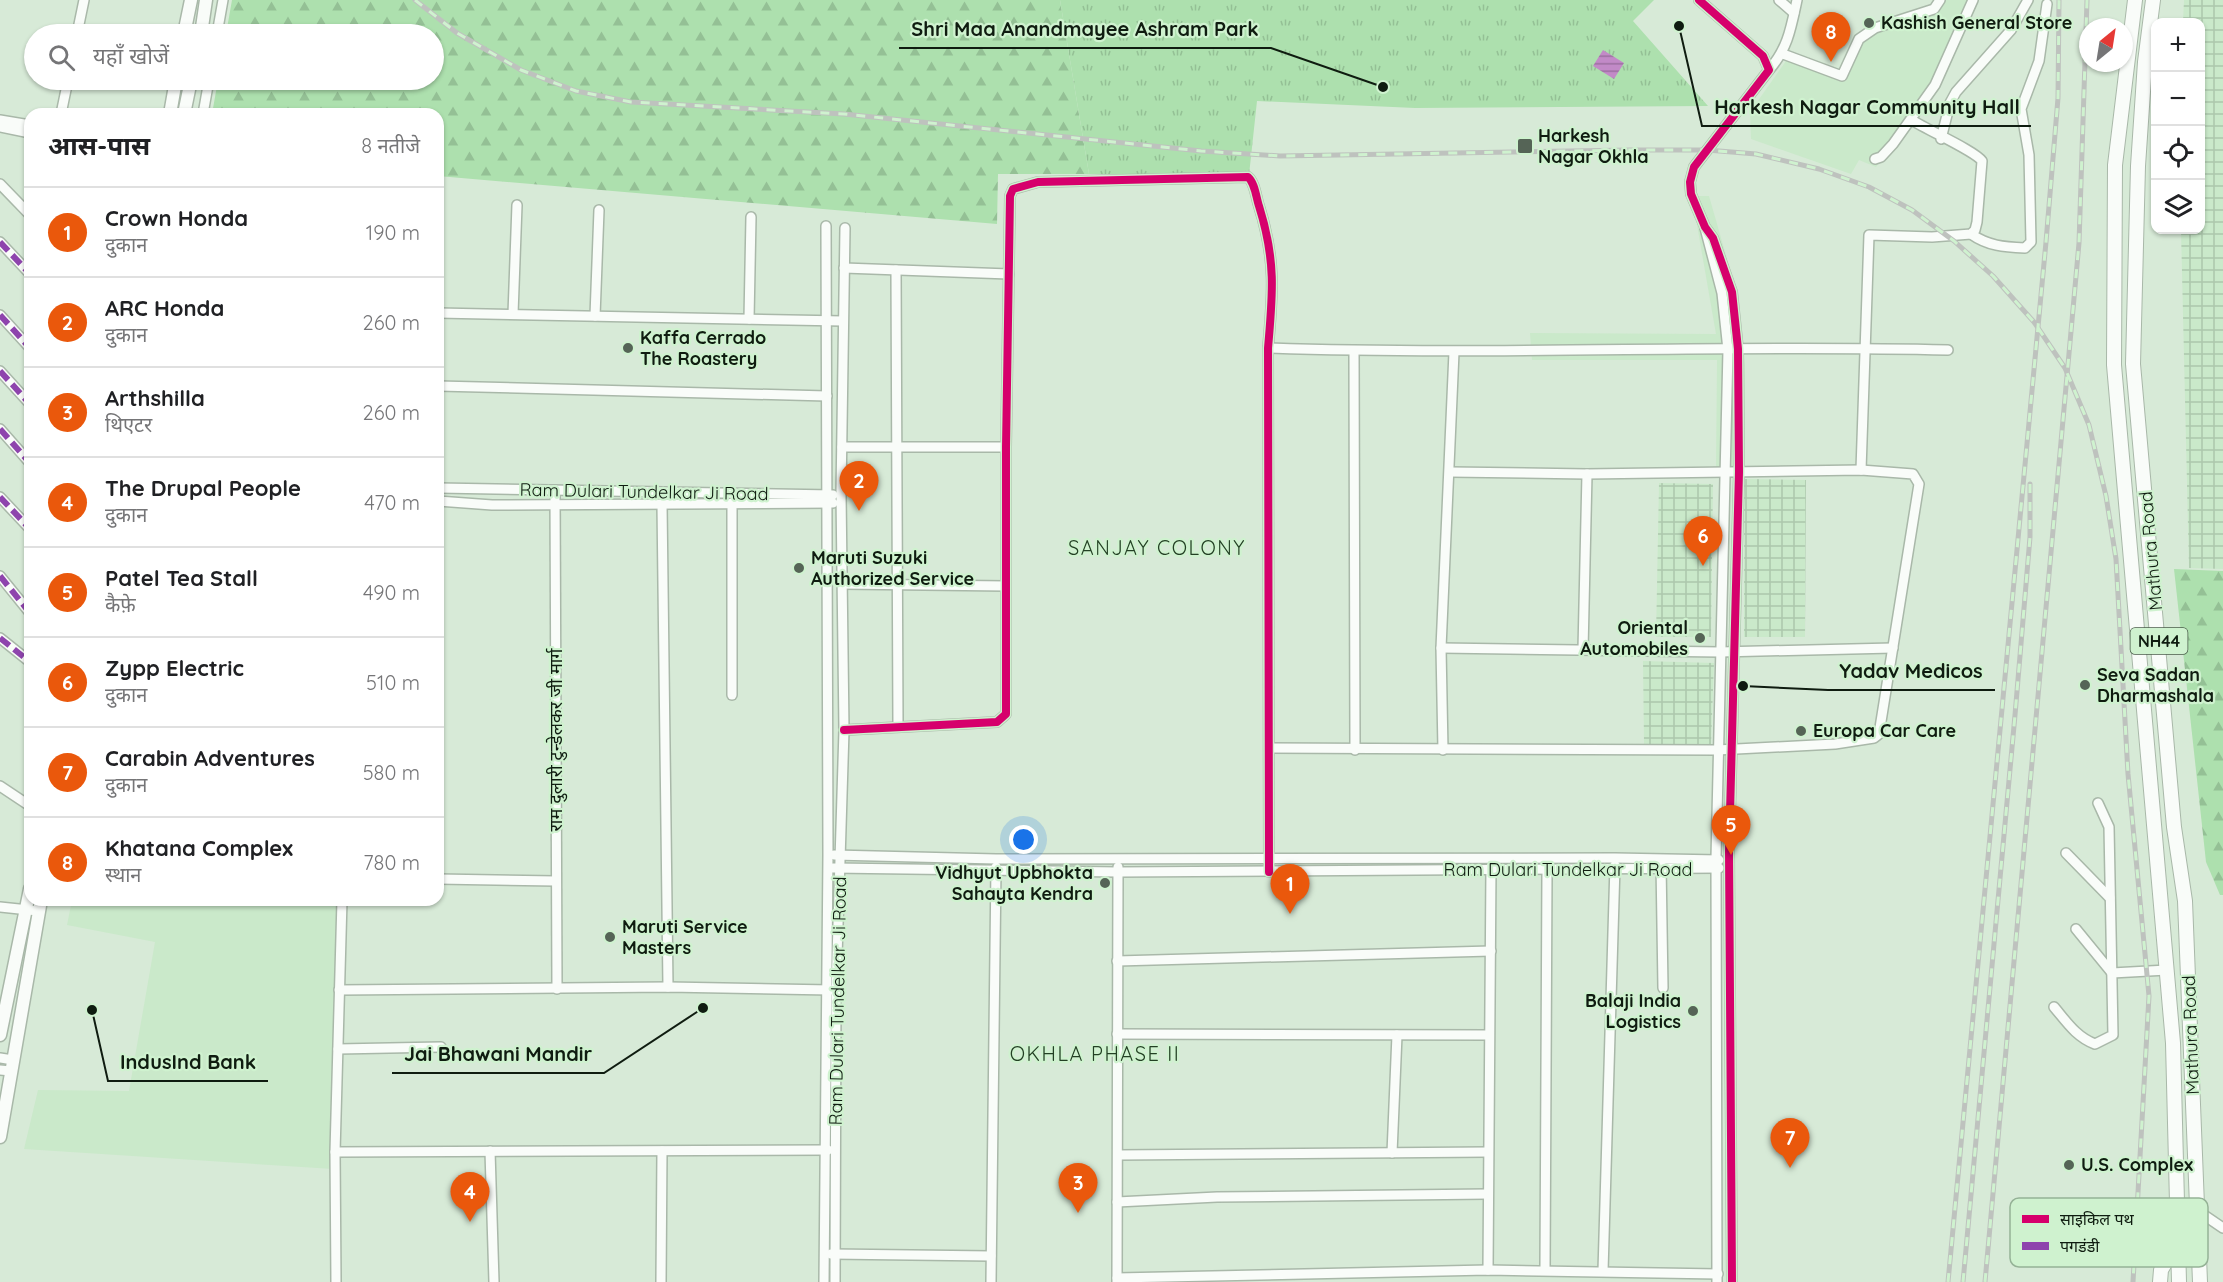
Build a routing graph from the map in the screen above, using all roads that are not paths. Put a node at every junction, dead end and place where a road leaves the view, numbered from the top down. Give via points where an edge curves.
1 (84, 0) edge
2 (191, 0) edge
3 (206, 0) edge
4 (223, 0) edge
5 (1698, 0) edge
6 (1779, 0) edge
7 (1797, 0) edge
8 (1940, 0) edge
9 (1974, 0) edge
10 (2028, 0) edge
11 (2135, 0) edge
12 (2153, 0) edge
13 (2047, 3) dead end
14 (1794, 12) junction
15 (79, 24) edge
16 (186, 24) edge
17 (202, 24) edge
18 (219, 24) edge
19 (1783, 54) junction
20 (1769, 70) junction
21 (66, 90) edge
22 (174, 90) edge
23 (189, 90) edge
24 (207, 90) edge
25 (63, 108) edge
26 (171, 108) edge
27 (185, 108) edge
28 (204, 108) edge
29 (0, 120) edge
30 (1912, 120) junction
31 (24, 124) edge
32 (0, 127) edge
33 (24, 132) edge
34 (1941, 139) junction
35 (1875, 159) dead end
36 (0, 184) edge
37 (517, 205) dead end
38 (24, 209) edge
39 (599, 210) dead end
40 (751, 217) dead end
41 (826, 226) dead end
42 (845, 228) dead end
43 (1971, 234) junction
44 (0, 242) edge
45 (24, 268) edge
46 (844, 268) junction
47 (896, 270) junction
48 (1009, 274) junction
49 (444, 313) edge
50 (513, 314) junction
51 (0, 315) edge
52 (595, 316) junction
53 (749, 319) junction
54 (826, 320) junction
55 (843, 321) junction
56 (24, 341) edge
57 (1268, 348) junction
58 (1865, 348) junction
59 (1733, 350) junction
60 (1948, 350) dead end
61 (1354, 351) junction
62 (1454, 352) junction
63 (0, 370) edge
64 (444, 386) edge
65 (827, 396) junction
66 (24, 397) edge
67 (0, 429) edge
68 (897, 446) junction
69 (842, 447) junction
70 (1006, 447) junction
71 (24, 456) edge
72 (1861, 470) junction
73 (1450, 472) junction
74 (1739, 472) junction
75 (1724, 473) junction
76 (1587, 474) junction
77 (444, 488) edge
78 (555, 490) junction
79 (0, 497) edge
80 (841, 498) junction
81 (829, 499) junction
82 (444, 501) edge
83 (732, 503) junction
84 (555, 504) junction
85 (662, 504) junction
86 (24, 523) edge
87 (0, 576) edge
88 (842, 584) junction
89 (897, 585) junction
90 (1006, 586) junction
91 (24, 606) edge
92 (0, 638) edge
93 (1441, 648) junction
94 (1893, 648) junction
95 (1583, 650) junction
96 (1733, 651) junction
97 (1720, 652) junction
98 (24, 657) edge
99 (732, 695) dead end
100 (898, 726) junction
101 (844, 730) junction
102 (1269, 748) junction
103 (1730, 749) junction
104 (1355, 750) junction
105 (1443, 750) junction
106 (1717, 750) junction
107 (0, 786) edge
108 (24, 802) edge
109 (2098, 803) dead end
110 (2066, 853) dead end
111 (828, 855) junction
112 (839, 855) junction
113 (1615, 858) junction
114 (1661, 858) junction
115 (1716, 858) junction
116 (996, 859) junction
117 (1117, 859) junction
118 (1491, 859) junction
119 (1268, 860) junction
120 (1729, 864) junction
121 (828, 868) junction
122 (839, 868) junction
123 (1716, 869) junction
124 (1615, 870) junction
125 (1662, 870) junction
126 (996, 871) junction
127 (1491, 871) junction
128 (1547, 871) junction
129 (1118, 872) junction
130 (1269, 872) junction
131 (444, 879) edge
132 (556, 881) junction
133 (2110, 898) junction
134 (26, 906) edge
135 (36, 906) edge
136 (40, 906) edge
137 (342, 906) edge
138 (0, 907) edge
139 (25, 909) junction
140 (2076, 929) dead end
141 (1491, 951) junction
142 (1117, 961) junction
143 (2167, 970) junction
144 (2112, 973) junction
145 (668, 987) junction
146 (1663, 988) dead end
147 (556, 989) junction
148 (339, 990) junction
149 (831, 990) junction
150 (2054, 1007) dead end
151 (1118, 1034) junction
152 (0, 1035) edge
153 (1396, 1035) junction
154 (1488, 1035) junction
155 (441, 1047) dead end
156 (338, 1049) junction
157 (0, 1058) edge
158 (8, 1067) edge
159 (0, 1137) edge
160 (836, 1149) junction
161 (823, 1150) junction
162 (490, 1151) junction
163 (662, 1151) junction
164 (336, 1152) junction
165 (1488, 1152) junction
166 (1392, 1153) junction
167 (1118, 1155) junction
168 (1488, 1194) junction
169 (2177, 1198) edge
170 (2197, 1198) edge
171 (1118, 1202) junction
172 (2208, 1218) edge
173 (2223, 1228) edge
174 (824, 1254) junction
175 (836, 1254) junction
176 (991, 1256) junction
177 (2163, 1267) edge
178 (2179, 1267) edge
179 (2200, 1267) edge
180 (1488, 1270) junction
181 (1545, 1270) junction
182 (1568, 1271) junction
183 (1603, 1271) junction
184 (1717, 1278) edge
185 (1117, 1280) edge
186 (336, 1282) edge
187 (494, 1282) edge
188 (661, 1282) edge
189 (824, 1282) edge
190 (835, 1282) edge
191 (991, 1282) edge
192 (1569, 1282) edge
193 (1732, 1282) edge
194 (2160, 1282) edge
195 (2179, 1282) edge
196 (2200, 1282) edge

1 - 15 street
2 - 16 main road
3 - 17 main road
4 - 18 street
5 - 20 street via 1763,56
6 - 14 street
7 - 14 street
8 - 19 street via 1934,9 1875,28 1858,39 1842,76
9 - 30 street via 1935,85
10 - 34 street via 2011,30 1956,92
11 - 143 highway, Mathura Road / NH44 via 2115,165 2114,365
12 - 170 highway, Mathura Road / NH44 via 2138,166 2133,364 2174,827 2185,901
13 - 43 street via 2039,61 2021,109 2029,155 2031,242 2025,248 2001,246 1986,244
14 - 19 street
19 - 20 street
20 - 59 street via 1694,168 1690,182 1690,194 1704,227 1722,293
21 - 25 street
22 - 26 main road
23 - 27 main road
24 - 28 street
29 - 31 street
30 - 34 street
30 - 35 street via 1886,152
32 - 33 street
34 - 43 street via 1982,161 1977,222
36 - 38 street
37 - 50 street
39 - 52 street
40 - 53 street
41 - 54 street
42 - 46 street
43 - 58 street via 1869,235
44 - 45 street
46 - 47 street
46 - 55 street
47 - 48 street
47 - 68 street
48 - 57 street via 1010,196 1017,187 1038,182 1248,177 1270,239 1273,263
48 - 70 street
49 - 50 street
50 - 52 street
51 - 56 street
52 - 53 street
53 - 54 street
54 - 55 street
54 - 65 street
55 - 69 street
57 - 61 street
57 - 102 street
58 - 59 street
58 - 60 street
58 - 72 street
59 - 62 street
59 - 74 street
59 - 75 street
61 - 62 street
61 - 104 street
62 - 73 street
63 - 66 street
64 - 65 street
65 - 81 street
67 - 71 street
68 - 69 street
68 - 70 street
68 - 89 street
69 - 80 street
70 - 90 street
72 - 74 street
72 - 94 street via 1909,472 1917,477
73 - 76 street
73 - 93 street
74 - 75 street
74 - 96 street
75 - 76 street
75 - 97 street
76 - 95 street
77 - 78 street, Ram Dulari Tundelkar Ji Road
78 - 81 street, Ram Dulari Tundelkar Ji Road
78 - 84 street, राम दुलारी टुन्डेलकर जी मार्ग
79 - 86 street
80 - 81 street, Ram Dulari Tundelkar Ji Road
80 - 88 street, Ram Dulari Tundelkar Ji Road
81 - 83 street, Ram Dulari Tundelkar Ji Road
81 - 111 street, Ram Dulari Tundelkar Ji Road
82 - 84 street, Ram Dulari Tundelkar Ji Road
83 - 85 street, Ram Dulari Tundelkar Ji Road
83 - 99 street
84 - 85 street, Ram Dulari Tundelkar Ji Road
84 - 132 street, राम दुलारी टुन्डेलकर जी मार्ग
85 - 145 street
87 - 91 street
88 - 89 street
88 - 101 street, Ram Dulari Tundelkar Ji Road
89 - 90 street
89 - 100 street
90 - 100 street via 1007,710 1003,719
92 - 98 street
93 - 95 street
93 - 105 street
94 - 96 street
94 - 103 street via 1881,729 1874,738 1835,744
95 - 97 street
96 - 97 street
96 - 103 street
97 - 106 street
100 - 101 street
101 - 112 street, Ram Dulari Tundelkar Ji Road
102 - 104 street
102 - 119 street
103 - 106 street
103 - 120 street
104 - 105 street
105 - 106 street
106 - 115 street
107 - 108 street
109 - 133 street via 2109,827
110 - 133 street
111 - 112 street
111 - 121 street, Ram Dulari Tundelkar Ji Road
112 - 116 street, Ram Dulari Tundelkar Ji Road
112 - 122 street
113 - 114 street, Ram Dulari Tundelkar Ji Road
113 - 118 street, Ram Dulari Tundelkar Ji Road
113 - 124 street
114 - 115 street, Ram Dulari Tundelkar Ji Road
114 - 125 street
115 - 120 street, Ram Dulari Tundelkar Ji Road
115 - 123 street
116 - 117 street, Ram Dulari Tundelkar Ji Road
116 - 126 street
117 - 119 street, Ram Dulari Tundelkar Ji Road
117 - 129 street
118 - 119 street, Ram Dulari Tundelkar Ji Road
118 - 127 street
119 - 130 street
120 - 123 street, Ram Dulari Tundelkar Ji Road
120 - 193 street
121 - 122 street
121 - 149 street, Ram Dulari Tundelkar Ji Road
122 - 126 street, Ram Dulari Tundelkar Ji Road
122 - 149 street, Ram Dulari Tundelkar Ji Road
123 - 125 street, Ram Dulari Tundelkar Ji Road
123 - 184 street
124 - 125 street, Ram Dulari Tundelkar Ji Road
124 - 128 street, Ram Dulari Tundelkar Ji Road
124 - 183 street
125 - 146 street
126 - 129 street, Ram Dulari Tundelkar Ji Road
126 - 176 street
127 - 128 street, Ram Dulari Tundelkar Ji Road
127 - 130 street, Ram Dulari Tundelkar Ji Road
127 - 141 street
128 - 181 street
129 - 130 street, Ram Dulari Tundelkar Ji Road
129 - 142 street
131 - 132 street
132 - 147 street, राम दुलारी टुन्डेलकर जी मार्ग
133 - 144 street
134 - 139 main road
135 - 139 street
136 - 158 main road
137 - 148 street
138 - 139 street
139 - 152 main road
140 - 144 street
141 - 142 street
141 - 154 street
142 - 151 street
143 - 144 street
143 - 169 highway, Mathura Road / NH44
144 - 150 street via 2113,1035 2095,1044 2087,1041
145 - 147 street
145 - 149 street
147 - 148 street
148 - 156 street
149 - 160 street, Ram Dulari Tundelkar Ji Road
149 - 161 street, Ram Dulari Tundelkar Ji Road
151 - 153 street
151 - 167 street
153 - 154 street
153 - 166 street
154 - 165 street
155 - 156 street
156 - 164 street
157 - 158 street
158 - 159 main road
160 - 161 street
160 - 175 street, Ram Dulari Tundelkar Ji Road
161 - 163 street
161 - 174 street, Ram Dulari Tundelkar Ji Road
162 - 163 street
162 - 164 street
162 - 187 street
163 - 188 street
164 - 186 street
165 - 166 street
165 - 168 street
166 - 167 street
167 - 171 street
168 - 171 street
168 - 180 street
171 - 185 street
172 - 173 street
174 - 175 street
174 - 189 street, Ram Dulari Tundelkar Ji Road
175 - 176 street
175 - 190 street, Ram Dulari Tundelkar Ji Road
176 - 191 street
177 - 194 highway
178 - 195 highway, Mathura Road / NH44
179 - 196 highway, Mathura Road / NH44
180 - 181 street
180 - 185 street
181 - 182 street
182 - 183 street
182 - 192 street
183 - 184 street

